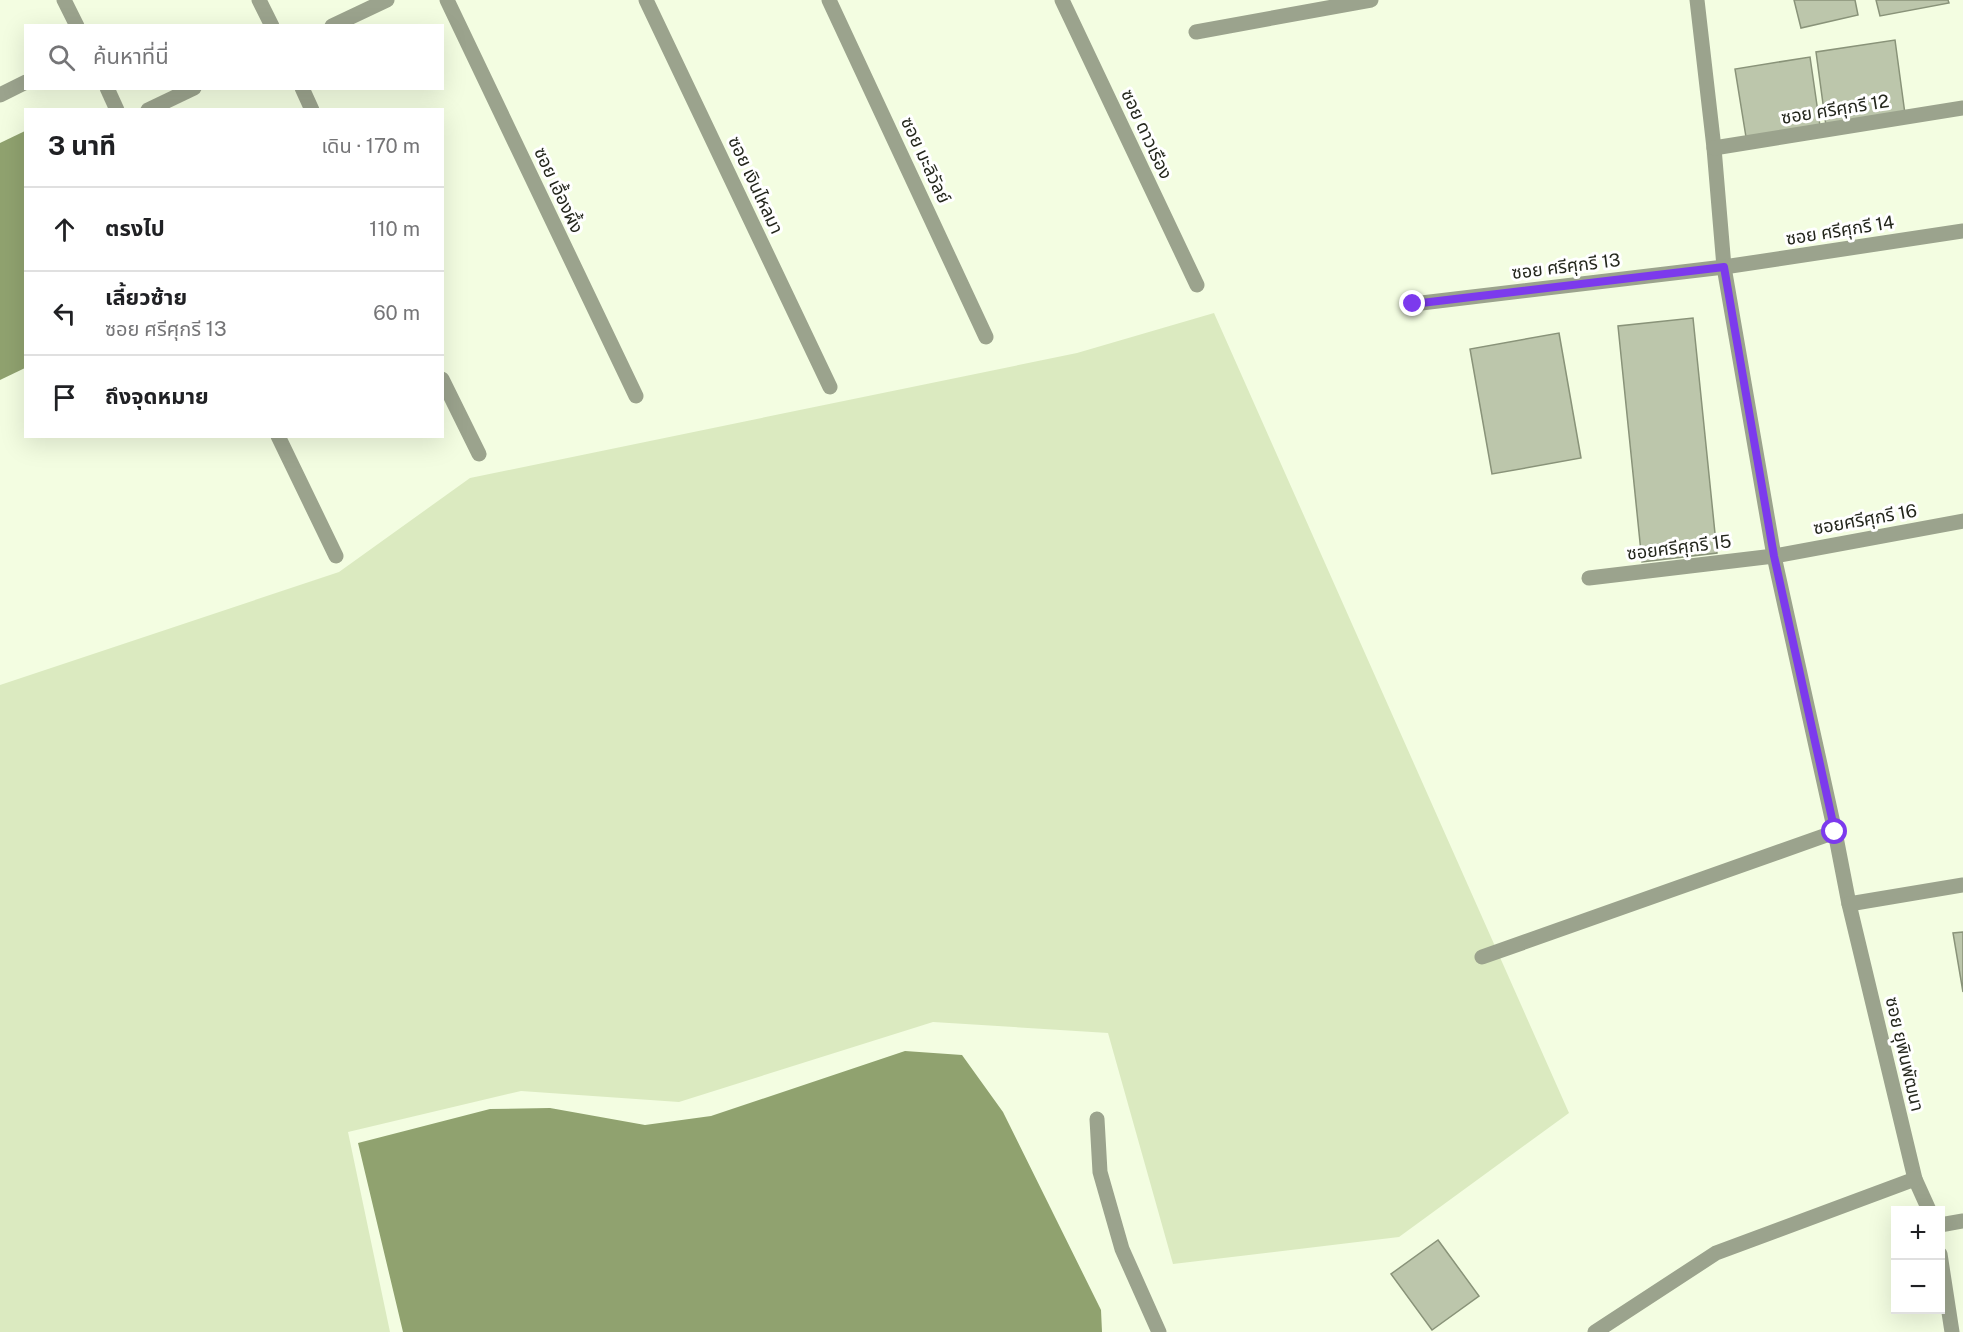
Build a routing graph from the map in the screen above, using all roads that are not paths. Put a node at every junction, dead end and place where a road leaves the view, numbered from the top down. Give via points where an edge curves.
1 (64, 0) edge
2 (259, 0) edge
3 (387, 0) edge
4 (447, 0) edge
5 (646, 0) edge
6 (830, 0) edge
7 (1062, 0) edge
8 (1371, 0) edge
9 (1697, 0) edge
10 (76, 24) edge
11 (271, 24) edge
12 (336, 24) edge
13 (1196, 32) dead end
14 (24, 83) edge
15 (108, 90) edge
16 (190, 90) edge
17 (303, 90) edge
18 (0, 95) edge
19 (116, 108) edge
20 (152, 108) edge
21 (311, 108) edge
22 (1963, 108) edge
23 (1714, 148) junction
24 (1963, 231) edge
25 (1724, 267) junction
26 (1197, 285) dead end
27 (1413, 304) dead end
28 (986, 337) dead end
29 (444, 383) edge
30 (830, 387) dead end
31 (636, 396) dead end
32 (279, 438) edge
33 (479, 454) dead end
34 (1963, 521) edge
35 (336, 556) dead end
36 (1774, 556) junction
37 (1589, 578) dead end
38 (1835, 832) junction
39 (1963, 885) edge
40 (1849, 904) junction
41 (1482, 957) dead end
42 (1097, 1119) dead end
43 (1915, 1179) junction
44 (1927, 1206) edge
45 (1963, 1221) edge
46 (1945, 1224) edge
47 (1942, 1260) edge
48 (1159, 1332) edge
49 (1595, 1332) edge
50 (1952, 1332) edge

1 - 10 street
2 - 11 street
3 - 12 street
4 - 31 street, ซอย เอื้องผึ้ง
5 - 30 street, ซอย เงินไหลมา
6 - 28 street, ซอย มะลิวัลย์
7 - 26 street, ซอย ดาวเรือง
8 - 13 street
9 - 23 street, ซอย ยุพินพัฒนา
14 - 18 street
15 - 19 street
16 - 20 street
17 - 21 street
22 - 23 street, ซอย ศรีศุกรี 12
23 - 25 street, ซอย ยุพินพัฒนา
24 - 25 street, ซอย ศรีศุกรี 14
25 - 27 street, ซอย ศรีศุกรี 13
25 - 36 street, ซอย ยุพินพัฒนา
29 - 33 street
32 - 35 street
34 - 36 street, ซอยศรีศุกรี 16
36 - 37 street, ซอยศรีศุกรี 15
36 - 38 street, ซอย ยุพินพัฒนา
38 - 40 street, ซอย ยุพินพัฒนา
38 - 41 street
39 - 40 street
40 - 43 street, ซอย ยุพินพัฒนา
42 - 48 street via 1100,1172 1112,1216 1122,1249
43 - 44 street, ซอย ยุพินพัฒนา
43 - 49 street via 1716,1253
45 - 46 street
47 - 50 street

